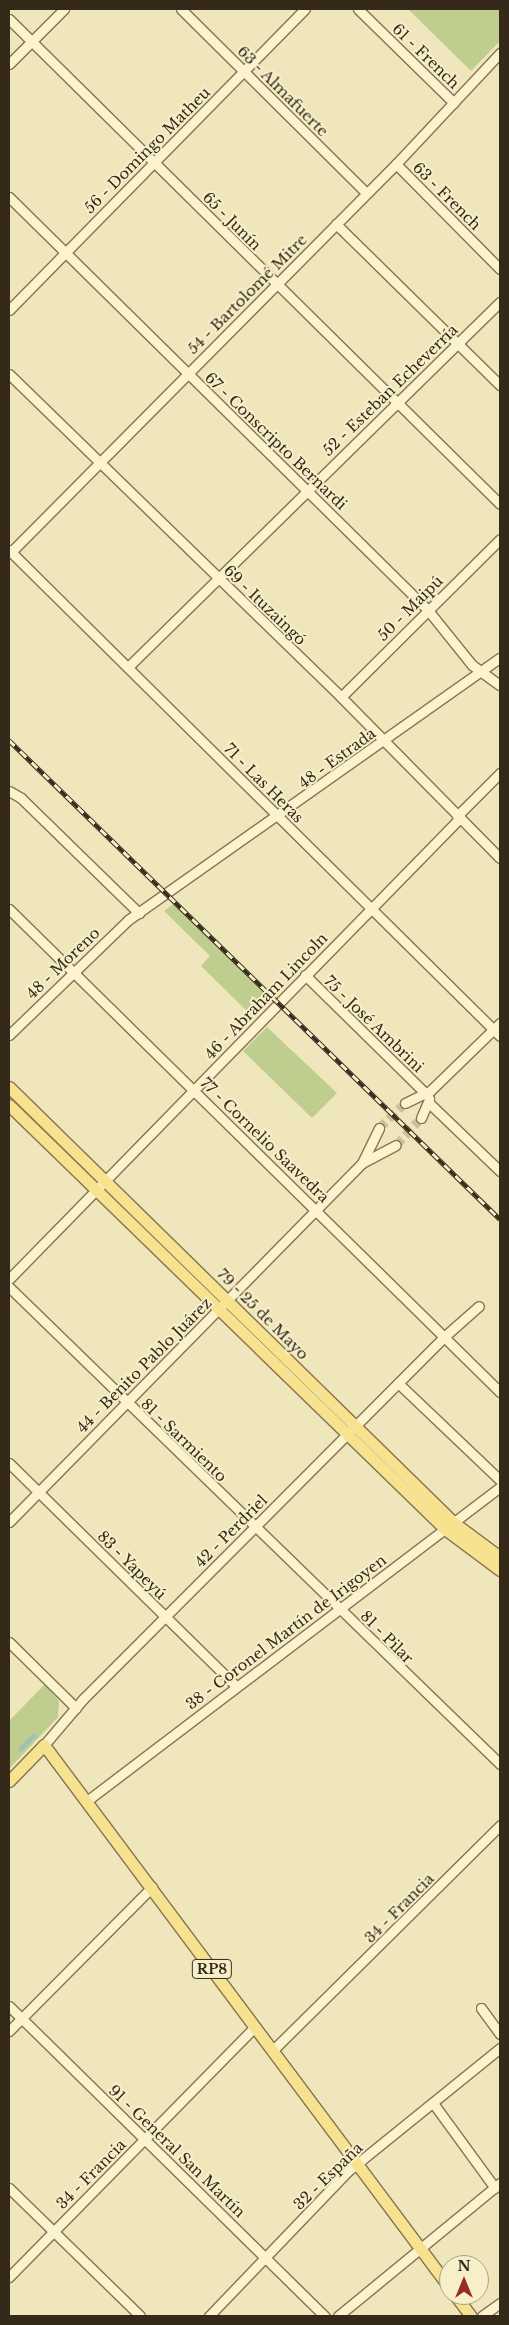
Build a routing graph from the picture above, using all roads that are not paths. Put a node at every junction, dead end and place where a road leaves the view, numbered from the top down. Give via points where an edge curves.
1 (64, 9) edge
2 (181, 9) edge
3 (305, 9) edge
4 (358, 9) edge
5 (9, 19) edge
6 (31, 41) junction
7 (500, 54) edge
8 (9, 64) edge
9 (244, 72) junction
10 (454, 103) junction
11 (154, 163) junction
12 (396, 164) junction
13 (366, 193) junction
14 (9, 197) edge
15 (336, 224) junction
16 (65, 252) junction
17 (500, 269) edge
18 (276, 284) junction
19 (500, 302) edge
20 (9, 310) edge
21 (457, 343) junction
22 (186, 373) junction
23 (9, 374) edge
24 (500, 385) edge
25 (396, 402) junction
26 (98, 462) junction
27 (306, 490) junction
28 (500, 504) edge
29 (500, 539) edge
30 (10, 551) edge
31 (220, 580) junction
32 (428, 609) junction
33 (500, 658) edge
34 (128, 667) junction
35 (483, 671) junction
36 (500, 685) edge
37 (341, 697) junction
38 (383, 742) junction
39 (500, 773) edge
40 (9, 791) edge
41 (279, 817) junction
42 (458, 817) junction
43 (500, 858) edge
44 (9, 909) edge
45 (372, 909) junction
46 (139, 913) junction
47 (71, 972) junction
48 (304, 975) junction
49 (500, 1023) edge
50 (493, 1029) junction
51 (9, 1035) edge
52 (500, 1036) edge
53 (9, 1087) edge
54 (193, 1090) junction
55 (428, 1095) junction
56 (405, 1103) tunnel mouth
57 (9, 1106) edge
58 (421, 1118) tunnel mouth
59 (380, 1128) tunnel mouth
60 (396, 1145) tunnel mouth
61 (362, 1163) junction
62 (500, 1171) edge
63 (105, 1181) junction
64 (96, 1190) junction
65 (316, 1209) junction
66 (9, 1278) edge
67 (9, 1287) edge
68 (228, 1300) junction
69 (479, 1306) dead end
70 (219, 1310) junction
71 (445, 1336) junction
72 (398, 1383) junction
73 (500, 1392) edge
74 (127, 1402) junction
75 (355, 1425) junction
76 (346, 1434) junction
77 (9, 1464) edge
78 (500, 1480) edge
79 (500, 1487) edge
80 (38, 1492) junction
81 (9, 1522) edge
82 (449, 1526) junction
83 (255, 1528) junction
84 (500, 1557) edge
85 (500, 1570) edge
86 (338, 1608) junction
87 (165, 1618) junction
88 (9, 1642) edge
89 (236, 1686) junction
90 (76, 1708) junction
91 (44, 1745) junction
92 (500, 1764) edge
93 (9, 1781) edge
94 (88, 1800) junction
95 (500, 1825) edge
96 (152, 1887) junction
97 (9, 2006) edge
98 (481, 2008) dead end
99 (21, 2019) junction
100 (255, 2027) junction
101 (9, 2031) edge
102 (500, 2034) edge
103 (500, 2048) edge
104 (273, 2050) junction
105 (433, 2103) junction
106 (146, 2139) junction
107 (357, 2164) junction
108 (497, 2186) edge
109 (9, 2188) edge
110 (53, 2231) junction
111 (420, 2249) junction
112 (266, 2256) junction
113 (439, 2274) edge
114 (9, 2277) edge
115 (500, 2303) edge
116 (463, 2305) edge
117 (140, 2316) edge
118 (209, 2316) edge
119 (325, 2316) edge
120 (338, 2316) edge
121 (471, 2316) edge
122 (482, 2316) edge

1 - 6 street
2 - 9 street, 63 - Almafuerte
3 - 9 street, 56 - Domingo Matheu
4 - 10 street, 61 - French
5 - 6 street, 65 - Junín
6 - 8 street
6 - 11 street, 65 - Junín
7 - 10 street, 54 - Bartolomé Mitre
9 - 11 street, 56 - Domingo Matheu
9 - 13 street, 63 - Almafuerte
10 - 12 street, 54 - Bartolomé Mitre
11 - 16 street, 56 - Domingo Matheu
11 - 18 street, 65 - Junín
12 - 13 street, 54 - Bartolomé Mitre
12 - 17 street, 63 - French
13 - 15 street, 54 - Bartolomé Mitre
14 - 16 street, 67 - Conscripto Bernardi
15 - 18 street, 54 - Bartolomé Mitre
15 - 21 street
16 - 20 street, 56 - Domingo Matheu
16 - 22 street, 67 - Conscripto Bernardi
18 - 22 street, 54 - Bartolomé Mitre
18 - 25 street, 65 - Junín
19 - 21 street, 52 - Esteban Echeverría
21 - 24 street
21 - 25 street, 52 - Esteban Echeverría
22 - 26 street, 54 - Bartolomé Mitre
22 - 27 street, 67 - Conscripto Bernardi
23 - 26 street, 69 - Ituzaingó
25 - 27 street, 52 - Esteban Echeverría
25 - 28 street, 65 - Junín
26 - 30 street, 54 - Bartolomé Mitre
26 - 31 street, 69 - Ituzaingó
27 - 31 street, 52 - Esteban Echeverría
27 - 32 street, 67 - Conscripto Bernardi
29 - 32 street, 50 - Maipú
30 - 34 street, 71 - Las Heras
31 - 34 street, 52 - Esteban Echeverría
31 - 37 street, 69 - Ituzaingó
32 - 35 street, 67 - Conscripto Bernardi via 472,665
32 - 37 street, 50 - Maipú
33 - 35 street, 48 - Estrada
34 - 41 street, 71 - Las Heras
35 - 36 street, 67 - Conscripto Bernardi
35 - 38 street, 48 - Estrada
37 - 38 street, 69 - Ituzaingó
38 - 41 street, 48 - Estrada
38 - 42 street, 69 - Ituzaingó
39 - 42 street, 46 - Abraham Lincoln
40 - 46 street via 21,798
41 - 45 street, 71 - Las Heras
41 - 46 street, 48 - Estrada
42 - 43 street, 69 - Ituzaingó
42 - 45 street, 46 - Abraham Lincoln
44 - 47 street, 77 - Cornelio Saavedra
45 - 48 street, 46 - Abraham Lincoln
45 - 50 street, 71 - Las Heras
46 - 47 street, 48 - Moreno
47 - 51 street, 48 - Moreno
47 - 54 street, 77 - Cornelio Saavedra
48 - 54 street, 46 - Abraham Lincoln
48 - 55 street, 75 - José Ambrini
49 - 50 street
50 - 52 street, 71 - Las Heras
50 - 55 street
53 - 63 main road, 79 - 25 de Mayo
54 - 63 street, 46 - Abraham Lincoln
54 - 65 street, 77 - Cornelio Saavedra
55 - 56 street
55 - 58 street
55 - 62 street, 75 - José Ambrini
57 - 64 main road, 79 - 25 de Mayo
59 - 61 street, 44 - Benito Pablo Juárez
60 - 61 street, 44 - Benito Pablo Juárez
61 - 65 street, 44 - Benito Pablo Juárez
63 - 64 street, 46 - Abraham Lincoln
63 - 68 main road, 79 - 25 de Mayo
64 - 66 street, 46 - Abraham Lincoln
64 - 70 main road, 79 - 25 de Mayo
65 - 68 street, 44 - Benito Pablo Juárez
65 - 71 street, 77 - Cornelio Saavedra
67 - 74 street, 81 - Sarmiento
68 - 70 street, 44 - Benito Pablo Juárez
68 - 75 main road, 79 - 25 de Mayo
69 - 71 street, 42 - Perdriel
70 - 74 street, 44 - Benito Pablo Juárez
70 - 76 main road, 79 - 25 de Mayo
71 - 72 street, 42 - Perdriel
71 - 73 street, 77 - Cornelio Saavedra
72 - 75 street, 42 - Perdriel
72 - 78 street
74 - 80 street, 44 - Benito Pablo Juárez
74 - 83 street, 81 - Sarmiento
75 - 76 street, 42 - Perdriel
75 - 82 main road, 79 - 25 de Mayo
76 - 82 main road, 79 - 25 de Mayo
76 - 83 street, 42 - Perdriel
77 - 80 street, 83 - Yapeyú
79 - 82 street, 38 - Coronel Martín de Irigoyen
80 - 81 street, 44 - Benito Pablo Juárez
80 - 87 street, 83 - Yapeyú
82 - 84 main road, 79 - 25 de Mayo
82 - 85 main road, 79 - 25 de Mayo
82 - 86 street, 38 - Coronel Martín de Irigoyen
83 - 86 street, 81 - Pilar
83 - 87 street, 42 - Perdriel
86 - 89 street, 38 - Coronel Martín de Irigoyen
86 - 92 street, 81 - Pilar
87 - 89 street, 83 - Yapeyú
87 - 90 street, 42 - Perdriel
88 - 90 street
89 - 94 street, 38 - Coronel Martín de Irigoyen
90 - 91 street, 42 - Perdriel
91 - 93 main road, 42 - Perdriel
91 - 94 main road, RP8
94 - 96 main road, RP8
95 - 104 street, 34 - Francia
96 - 99 street
96 - 100 main road, RP8
97 - 99 street, 91 - General San Martín
98 - 102 street
99 - 101 street
99 - 106 street, 91 - General San Martín
100 - 104 main road, RP8
100 - 106 street, 34 - Francia
103 - 105 street, 32 - España
104 - 107 main road, RP8
105 - 107 street, 32 - España
105 - 108 street
106 - 110 street, 34 - Francia
106 - 112 street, 91 - General San Martín
107 - 111 main road, RP8
107 - 112 street, 32 - España
108 - 111 street
109 - 110 street
110 - 114 street, 34 - Francia
110 - 117 street
111 - 113 main road, RP8
111 - 120 street
112 - 118 street, 32 - España
112 - 119 street, 91 - General San Martín
115 - 122 street
116 - 121 main road

